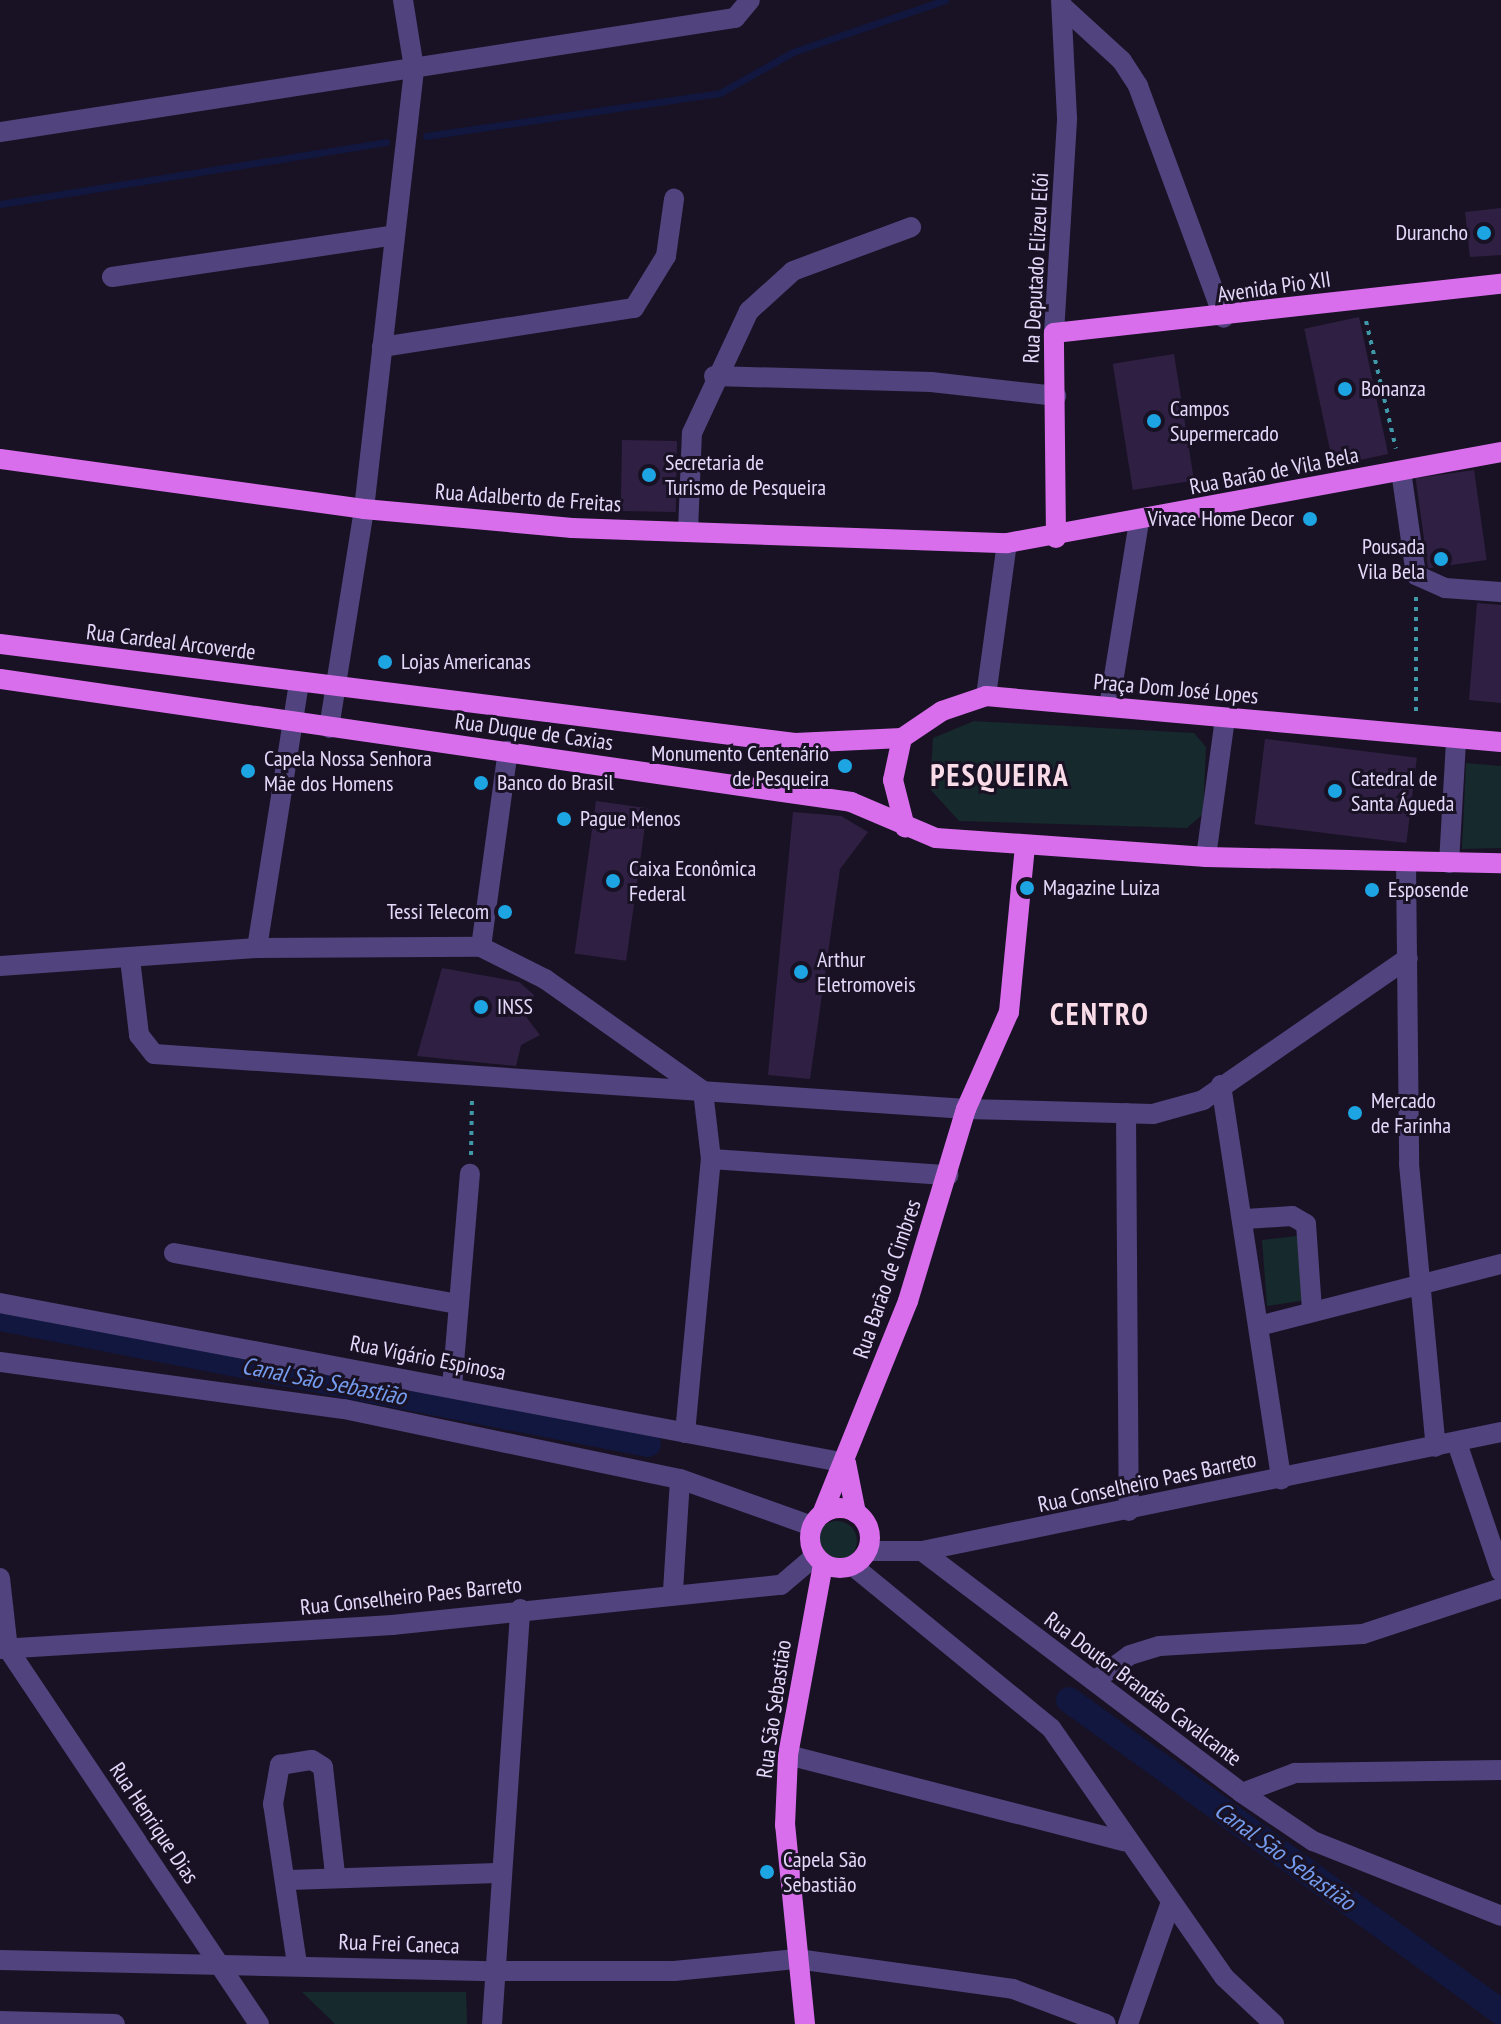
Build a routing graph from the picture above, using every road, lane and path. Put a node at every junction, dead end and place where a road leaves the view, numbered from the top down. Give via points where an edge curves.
1 (403, 0) edge
2 (750, 0) edge
3 (1062, 3) edge
4 (414, 68) junction
5 (0, 132) edge
6 (674, 199) dead end
7 (911, 227) dead end
8 (395, 235) junction
9 (112, 277) dead end
10 (1501, 284) edge
11 (1361, 299) junction
12 (1224, 318) junction
13 (1054, 333) junction
14 (382, 347) junction
15 (714, 376) junction
16 (1056, 396) junction
17 (1501, 452) edge
18 (0, 459) edge
19 (1401, 471) junction
20 (364, 509) junction
21 (1139, 522) junction
22 (688, 531) junction
23 (1056, 538) junction
24 (1007, 543) junction
25 (1416, 575) junction
26 (1501, 592) edge
27 (0, 644) edge
28 (0, 679) edge
29 (299, 682) junction
30 (335, 687) junction
31 (986, 696) junction
32 (1109, 707) junction
33 (1225, 719) junction
34 (294, 723) junction
35 (329, 728) junction
36 (1416, 736) junction
37 (902, 738) junction
38 (1456, 740) junction
39 (1501, 742) edge
40 (508, 751) junction
41 (905, 827) junction
42 (1025, 847) junction
43 (1206, 857) junction
44 (1406, 862) junction
45 (1449, 863) junction
46 (1501, 863) edge
47 (481, 947) junction
48 (257, 948) junction
49 (1408, 958) junction
50 (130, 959) junction
51 (0, 966) edge
52 (473, 1071) junction
53 (1221, 1085) junction
54 (703, 1091) junction
55 (966, 1109) junction
56 (1126, 1113) junction
57 (711, 1159) junction
58 (470, 1174) joint
59 (948, 1175) junction
60 (1246, 1219) junction
61 (174, 1253) dead end
62 (1501, 1264) edge
63 (1416, 1285) junction
64 (0, 1303) edge
65 (458, 1304) junction
66 (1312, 1310) junction
67 (1259, 1326) junction
68 (0, 1362) edge
69 (452, 1387) junction
70 (1501, 1432) edge
71 (685, 1433) junction
72 (1457, 1443) junction
73 (1436, 1447) junction
74 (846, 1463) junction
75 (680, 1479) junction
76 (1281, 1479) junction
77 (1129, 1511) junction
78 (856, 1513) junction
79 (817, 1520) junction
80 (922, 1551) junction
81 (860, 1558) junction
82 (819, 1560) junction
83 (1501, 1572) edge
84 (0, 1578) edge
85 (1501, 1588) edge
86 (673, 1591) junction
87 (520, 1609) junction
88 (4, 1649) edge
89 (1094, 1681) junction
90 (788, 1755) junction
91 (1501, 1770) edge
92 (1242, 1793) junction
93 (1124, 1841) junction
94 (497, 1873) junction
95 (335, 1874) junction
96 (289, 1880) junction
97 (1170, 1905) junction
98 (1501, 1916) edge
99 (797, 1959) junction
100 (0, 1960) edge
101 (217, 1961) junction
102 (297, 1964) junction
103 (492, 1971) junction
104 (0, 2021) edge
105 (115, 2024) edge
106 (249, 2024) edge
107 (259, 2024) edge
108 (492, 2024) edge
109 (805, 2024) edge
110 (1106, 2024) edge
111 (1128, 2024) edge
112 (1274, 2024) edge

1 - 4 street
2 - 4 street via 735,18
3 - 12 street via 1122,61 1138,86
3 - 13 street, Rua Deputado Elizeu Elói via 1067,118
4 - 5 street
4 - 8 street
6 - 14 street via 666,256 634,308
7 - 15 street via 770,285
8 - 9 street
8 - 14 street
10 - 11 main road, Avenida Pio XII
11 - 12 main road, Avenida Pio XII
11 - 19 path
12 - 13 main road, Avenida Pio XII
13 - 16 main road, Rua Deputado Elizeu Elói
14 - 20 street
15 - 16 street via 931,382
15 - 22 street via 692,433
16 - 23 main road, Rua Deputado Elizeu Elói
17 - 19 main road, Rua Barão de Vila Bela
18 - 20 main road, Rua Adalberto de Freitas
19 - 21 main road, Rua Barão de Vila Bela
19 - 25 street
20 - 22 main road, Rua Adalberto de Freitas
20 - 30 street
21 - 23 main road, Rua Barão de Vila Bela
21 - 32 street
22 - 24 main road, Rua Adalberto de Freitas
23 - 24 main road, Rua Adalberto de Freitas
24 - 31 street
25 - 26 street via 1445,588
25 - 36 path
27 - 29 main road, Rua Cardeal Arcoverde
28 - 34 main road
29 - 30 main road, Rua Cardeal Arcoverde
29 - 34 street
30 - 35 street
30 - 37 main road, Rua Duque de Caxias via 795,743
31 - 32 main road, Praça Dom José Lopes
31 - 37 main road, Praça Dom José Lopes via 942,711
32 - 33 main road, Praça Dom José Lopes
33 - 36 main road, Praça Dom José Lopes
33 - 43 street
34 - 35 main road, Rua Duque de Caxias
34 - 48 street
35 - 40 main road, Rua Duque de Caxias
36 - 38 main road, Praça Dom José Lopes
37 - 41 main road via 893,780
38 - 39 main road, Praça Dom José Lopes
38 - 45 street
40 - 41 main road, Rua Duque de Caxias via 851,802
40 - 47 street
41 - 42 main road
42 - 43 main road
42 - 55 main road, Rua Barão de Cimbres via 1009,1012
43 - 44 main road
44 - 45 main road
44 - 49 street
45 - 46 main road
47 - 48 street
47 - 54 street via 545,979
48 - 50 street
49 - 53 street
49 - 63 street
50 - 51 street
50 - 52 street via 139,1035 154,1054
52 - 54 street
52 - 58 path
53 - 56 street via 1179,1108
53 - 60 street
54 - 55 street
54 - 57 street
55 - 56 street
55 - 59 main road, Rua Barão de Cimbres
56 - 77 street
57 - 59 street
57 - 71 street
58 - 65 street
59 - 74 main road, Rua Barão de Cimbres
60 - 66 street via 1292,1216 1306,1224
60 - 67 street
61 - 65 street
62 - 63 street
63 - 66 street
63 - 73 street
64 - 69 street, Rua Vigário Espinosa
65 - 69 street
66 - 67 street
67 - 76 street
68 - 75 street via 344,1409
69 - 71 street, Rua Vigário Espinosa
70 - 72 street, Rua Conselheiro Paes Barreto
71 - 74 street, Rua Vigário Espinosa
72 - 73 street, Rua Conselheiro Paes Barreto
72 - 83 street
73 - 76 street, Rua Conselheiro Paes Barreto
74 - 78 main road
74 - 79 main road, Rua Barão de Cimbres
75 - 79 street
75 - 86 street
76 - 77 street, Rua Conselheiro Paes Barreto
77 - 80 street, Rua Conselheiro Paes Barreto
78 - 79 main road
78 - 81 main road via 869,1530
79 - 82 main road, Rua São Sebastião
80 - 81 street, Rua Conselheiro Paes Barreto
80 - 89 street, Rua Doutor Brandão Cavalcante
81 - 82 main road
81 - 93 street via 1051,1728
82 - 86 street, Rua Conselheiro Paes Barreto via 781,1585
82 - 90 main road, Rua São Sebastião
84 - 88 street
85 - 89 street via 1363,1634 1160,1646 1130,1655
86 - 87 street, Rua Conselheiro Paes Barreto
87 - 88 street, Rua Conselheiro Paes Barreto via 392,1625
87 - 94 street
88 - 101 street, Rua Henrique Dias
89 - 92 street, Rua Doutor Brandão Cavalcante
90 - 93 street
90 - 99 main road, Rua São Sebastião
91 - 92 street, Rua Doutor Brandão Cavalcante via 1295,1773
92 - 98 street via 1313,1841
93 - 97 street
94 - 95 street
94 - 103 street
95 - 96 street
95 - 96 street via 323,1767 288,1762 275,1769 272,1785
96 - 102 street
97 - 111 street
97 - 112 street via 1224,1977
99 - 103 street, Rua Frei Caneca via 674,1971
99 - 109 main road, Rua São Sebastião
99 - 110 street, Rua Frei Caneca via 1013,1989
100 - 101 street, Rua Frei Caneca via 161,1967
101 - 102 street, Rua Frei Caneca
101 - 107 street, Rua Henrique Dias
102 - 103 street, Rua Frei Caneca
103 - 108 street
104 - 105 street
106 - 107 street

